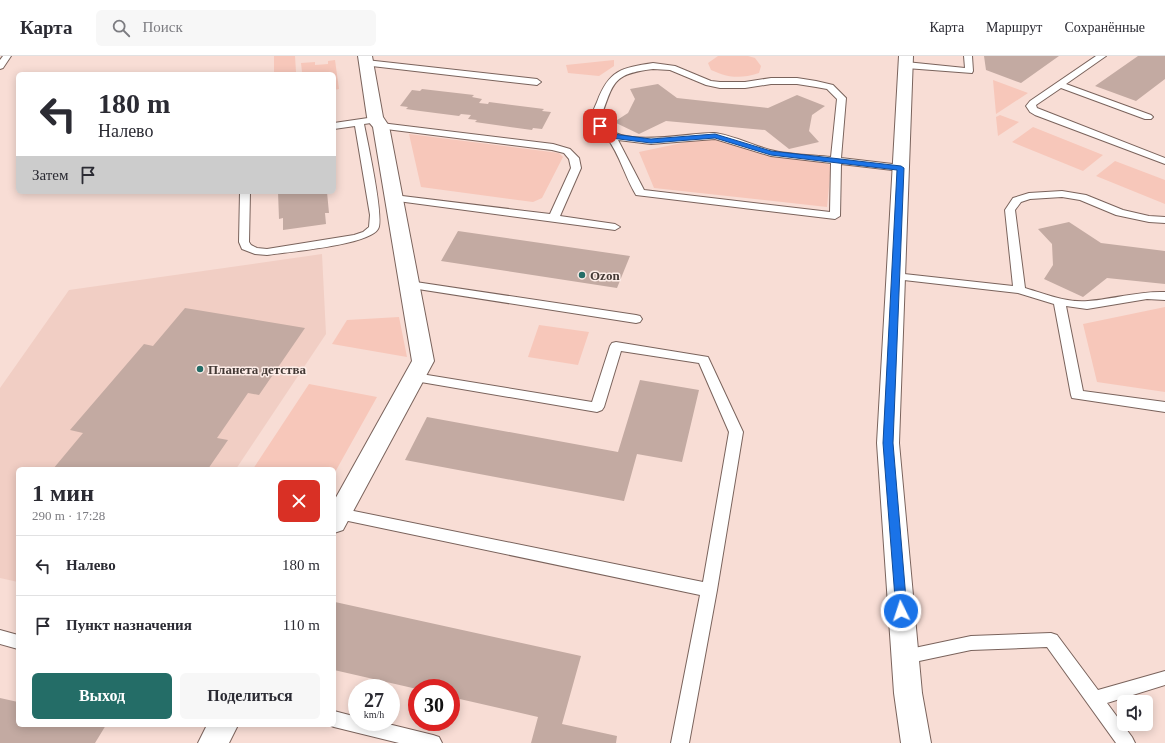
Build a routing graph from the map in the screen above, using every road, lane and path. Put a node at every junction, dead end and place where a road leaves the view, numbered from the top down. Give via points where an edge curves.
1 (7, 56) edge
2 (968, 56) edge
3 (1102, 56) edge
4 (365, 59) edge
5 (906, 61) edge
6 (0, 66) edge
7 (537, 82) dead end
8 (1060, 85) junction
9 (1148, 116) dead end
10 (372, 123) junction
11 (336, 126) edge
12 (611, 136) junction
13 (836, 160) junction
14 (1165, 161) edge
15 (901, 168) junction
16 (245, 194) edge
17 (394, 198) junction
18 (554, 218) junction
19 (1165, 220) edge
20 (615, 226) dead end
21 (895, 276) junction
22 (409, 285) junction
23 (1019, 290) junction
24 (1165, 296) edge
25 (1059, 302) junction
26 (636, 319) dead end
27 (415, 377) junction
28 (1165, 407) edge
29 (336, 519) edge
30 (709, 590) junction
31 (0, 637) edge
32 (16, 641) edge
33 (905, 656) junction
34 (1165, 678) edge
35 (1094, 699) junction
36 (336, 719) edge
37 (222, 727) edge
38 (213, 743) edge
39 (433, 743) edge
40 (680, 743) edge
41 (916, 743) edge
42 (1126, 743) edge

1 - 6 lane
2 - 5 lane via 969,71
3 - 8 lane
4 - 7 lane
4 - 10 street
5 - 15 street
8 - 9 lane
8 - 14 lane via 1033,103 1033,110
10 - 11 lane
10 - 16 lane via 375,215 374,228 366,234 326,243 266,252 255,251 246,247 244,242
10 - 17 street
10 - 18 lane via 568,151 574,158 576,168
12 - 13 lane via 651,141 715,136 771,153
12 - 13 lane via 640,193 834,216
12 - 13 lane via 597,122 596,117 614,78 632,69 654,66 672,68 709,82 734,86 771,81 797,81 830,87 842,98
13 - 15 lane
15 - 21 street
17 - 18 lane
17 - 22 street
18 - 20 lane
19 - 23 lane via 1120,213 1082,197 1062,194 1029,196 1017,200 1010,210
21 - 23 lane
21 - 33 street via 888,443
22 - 26 lane
22 - 27 street via 424,361
23 - 25 lane
24 - 25 lane via 1147,295 1087,304
25 - 28 lane via 1077,395
27 - 29 street
27 - 30 lane via 597,407 616,346 704,360 736,432
29 - 30 lane
30 - 40 lane
31 - 32 lane
33 - 35 lane via 971,643 1051,640
33 - 41 street
34 - 35 lane
35 - 42 lane
36 - 39 lane
37 - 38 street

